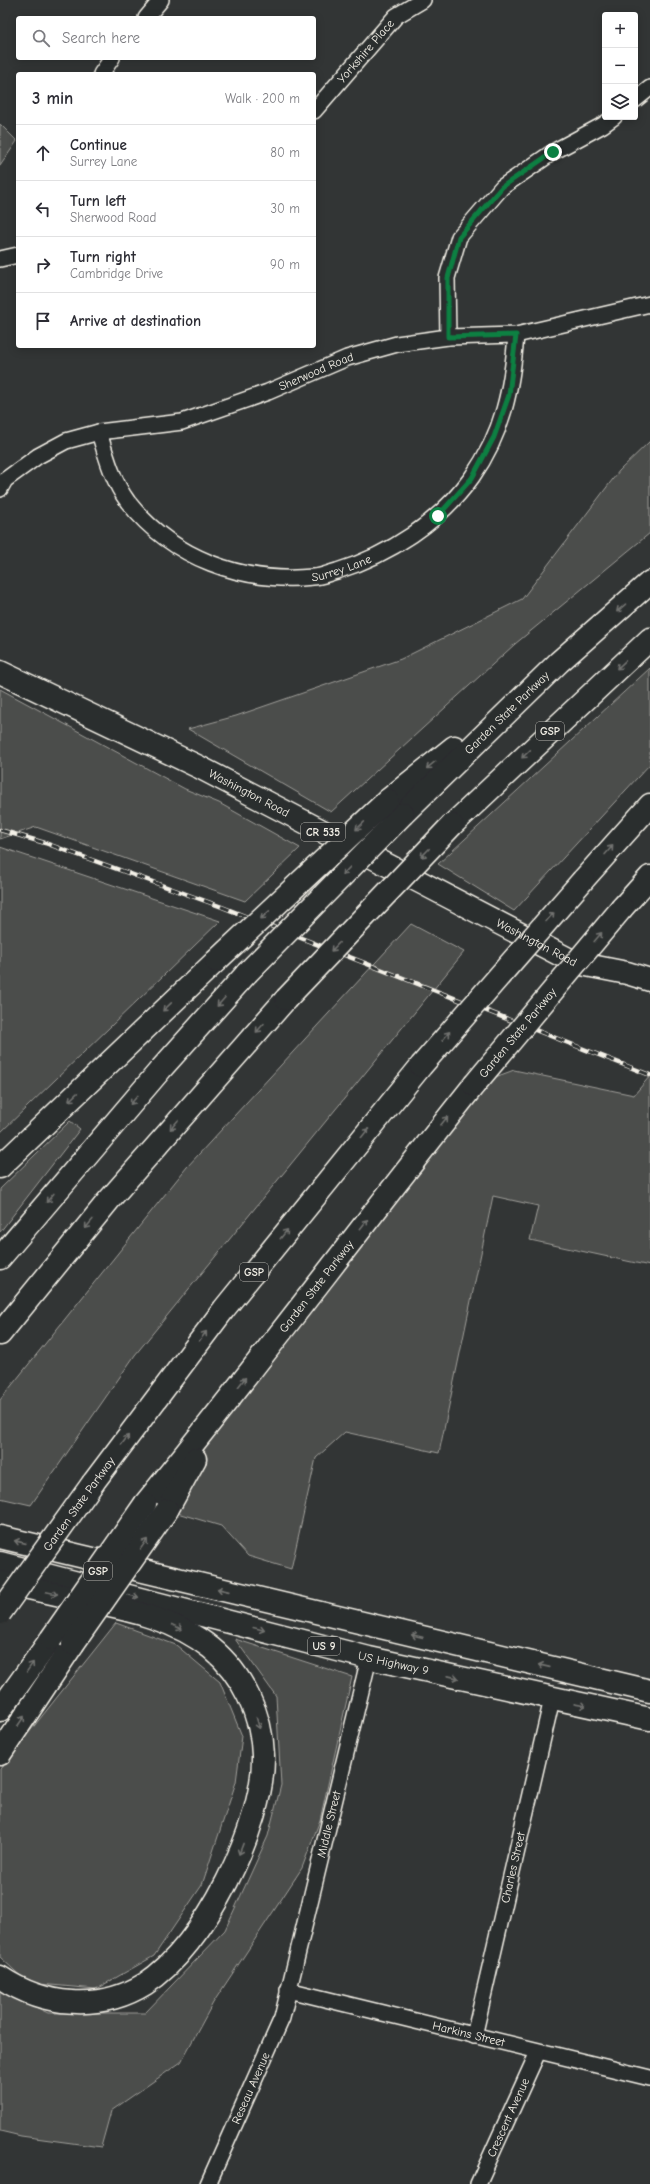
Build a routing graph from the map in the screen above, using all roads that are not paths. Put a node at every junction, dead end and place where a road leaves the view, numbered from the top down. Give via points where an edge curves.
1 (161, 0) edge
2 (423, 0) edge
3 (148, 16) edge
4 (111, 60) edge
5 (102, 72) edge
6 (650, 88) edge
7 (638, 98) edge
8 (316, 109) edge
9 (610, 120) edge
10 (16, 255) edge
11 (0, 259) edge
12 (650, 304) edge
13 (516, 335) junction
14 (448, 337) junction
15 (99, 432) junction
16 (2, 481) edge
17 (650, 582) edge
18 (650, 639) edge
19 (0, 672) edge
20 (650, 805) edge
21 (396, 807) junction
22 (650, 877) edge
23 (650, 980) edge
24 (0, 1167) edge
25 (0, 1258) edge
26 (0, 1334) edge
27 (218, 1413) junction
28 (0, 1538) edge
29 (0, 1563) edge
30 (0, 1582) edge
31 (0, 1613) edge
32 (369, 1658) junction
33 (650, 1691) edge
34 (552, 1699) junction
35 (0, 1710) edge
36 (650, 1719) edge
37 (0, 1754) edge
38 (0, 1977) edge
39 (288, 1990) junction
40 (474, 2036) junction
41 (538, 2052) junction
42 (650, 2078) edge
43 (208, 2184) edge
44 (478, 2184) edge

1 - 3 street
2 - 8 street, Yorkshire Place via 396,16
4 - 5 street
6 - 7 street
9 - 14 street via 553,152 502,187 459,237 448,278
10 - 11 street
12 - 13 street, Sherwood Road
13 - 14 street, Sherwood Road
13 - 15 street, Surrey Lane via 509,395 494,437 472,478 438,516 379,555 348,568 314,577 258,577 227,570 184,550 159,533 128,501 110,469
14 - 15 street, Sherwood Road via 397,344 347,358 268,392 182,422
15 - 16 street, Sherwood Road via 66,441 38,456
17 -> 21 main road, Garden State Parkway
18 -> 26 main road, GSP, bridge via 452,825 286,999 109,1200
19 - 23 main road, Washington Road / CR 535 via 199,767 576,963
31 -> 20 main road, Garden State Parkway / GSP, bridge via 93,1483 224,1309 421,1066
21 -> 24 main road, bridge via 216,961
21 -> 25 main road, bridge via 160,1069
27 -> 22 main road, Garden State Parkway / GSP, bridge via 474,1085
35 -> 27 main road, Garden State Parkway / GSP, bridge via 145,1504
37 -> 27 main road, bridge via 167,1510
33 -> 28 main road
29 -> 32 main road, US Highway 9 / US 9
30 -> 38 main road via 133,1611 167,1622 197,1638 222,1658 241,1682 259,1726 263,1756 259,1791 227,1882 194,1934 159,1974 133,1991 102,2001 86,2002 39,1997 24,1992
32 -> 34 main road, US Highway 9 / US 9
32 - 39 street, Middle Street
34 -> 36 main road, US Highway 9 / US 9
34 - 40 street, Charles Street
39 - 40 street, Harkins Street
39 - 43 street, Reseau Avenue via 282,2018
40 - 41 street, Harkins Street
41 - 42 street, Harkins Street
41 - 44 street, Crescent Avenue

